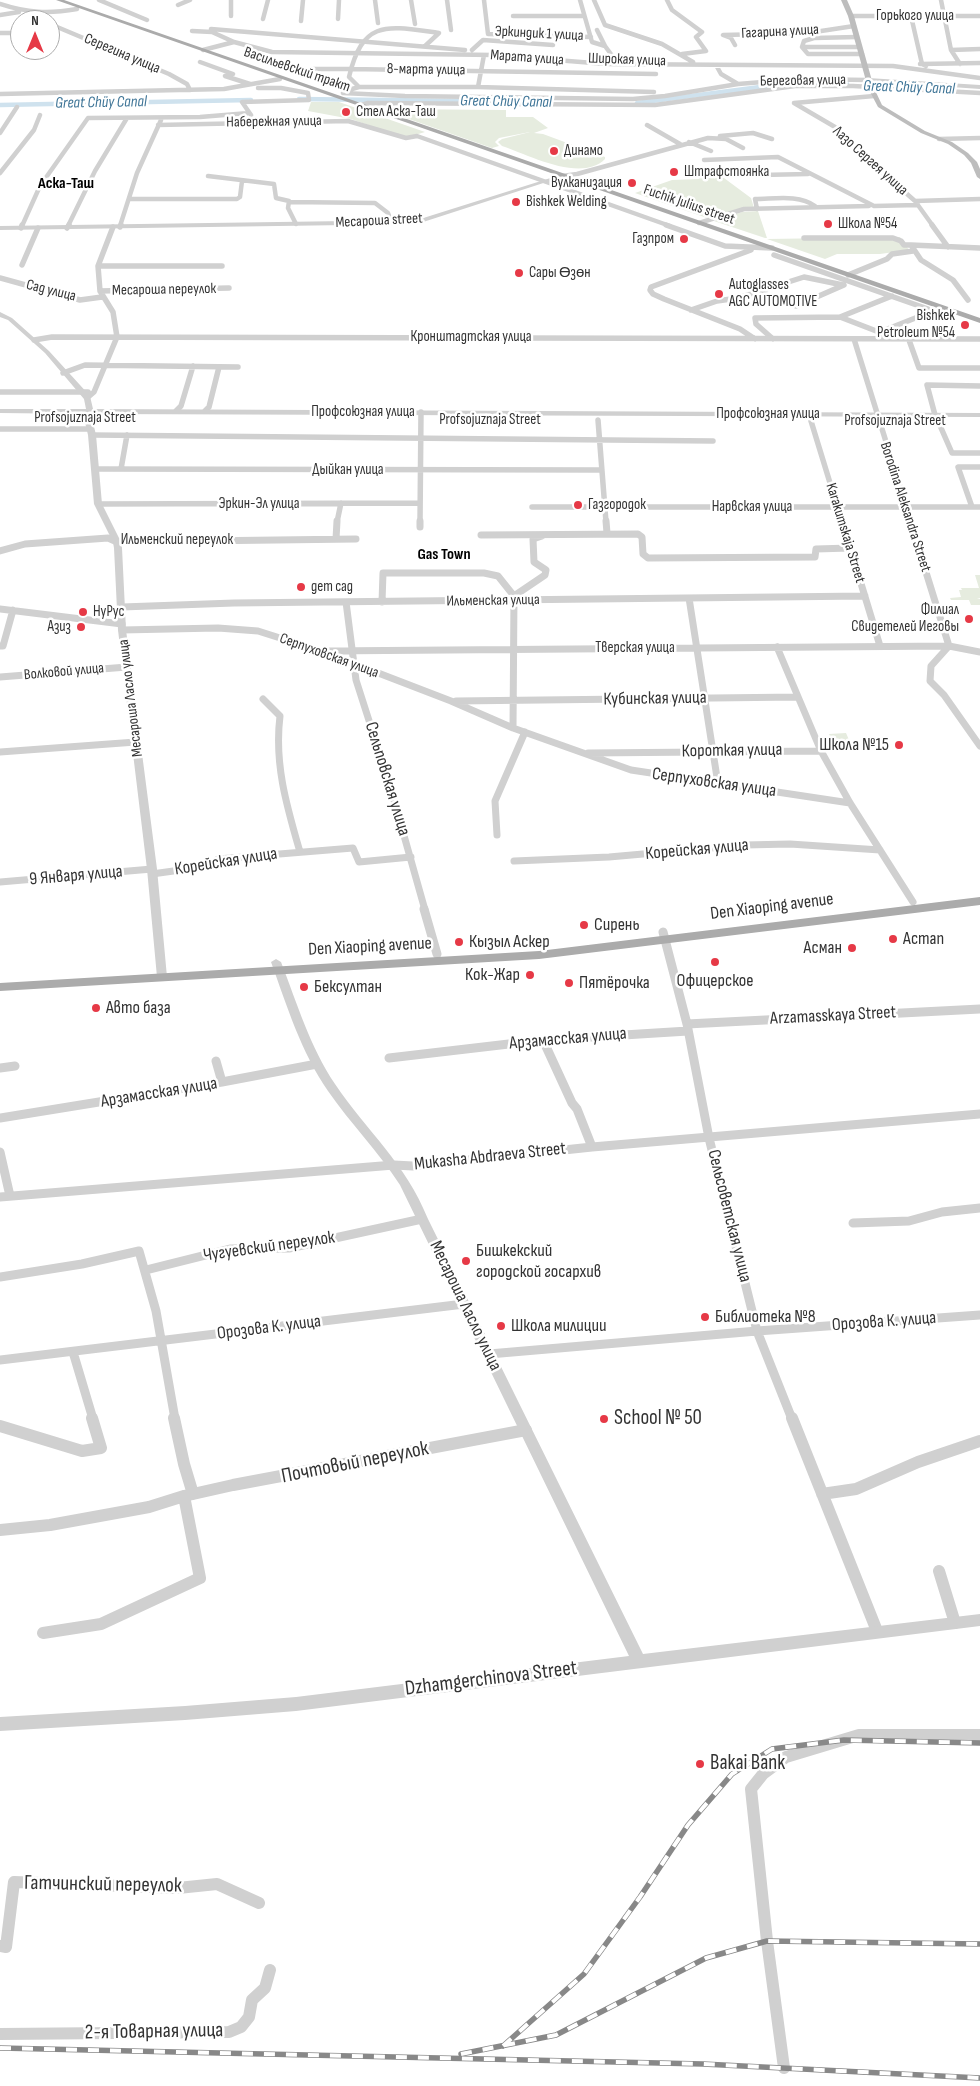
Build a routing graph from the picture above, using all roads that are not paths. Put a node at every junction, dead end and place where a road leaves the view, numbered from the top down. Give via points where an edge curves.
1 (52, 0) edge
2 (59, 0) edge
3 (99, 0) edge
4 (190, 0) edge
5 (231, 0) edge
6 (268, 0) edge
7 (303, 0) edge
8 (338, 0) edge
9 (375, 0) edge
10 (411, 0) edge
11 (447, 0) edge
12 (484, 0) edge
13 (580, 0) edge
14 (594, 0) edge
15 (667, 0) edge
16 (844, 0) edge
17 (941, 0) edge
18 (0, 4) edge
19 (178, 4) dead end
20 (77, 9) junction
21 (16, 10) edge
22 (60, 12) edge
23 (231, 16) dead end
24 (513, 16) dead end
25 (584, 16) junction
26 (851, 16) junction
27 (911, 16) junction
28 (946, 16) junction
29 (980, 16) edge
30 (338, 18) dead end
31 (263, 19) dead end
32 (147, 20) dead end
33 (301, 21) dead end
34 (378, 23) dead end
35 (415, 24) dead end
36 (854, 26) junction
37 (60, 28) edge
38 (211, 29) dead end
39 (451, 30) dead end
40 (598, 30) dead end
41 (60, 31) edge
42 (66, 31) junction
43 (192, 31) dead end
44 (857, 37) junction
45 (591, 38) junction
46 (361, 41) junction
47 (234, 42) junction
48 (553, 45) dead end
49 (735, 45) dead end
50 (424, 46) junction
51 (605, 46) junction
52 (802, 47) junction
53 (831, 47) junction
54 (859, 47) junction
55 (980, 49) edge
56 (203, 50) junction
57 (472, 50) junction
58 (951, 50) junction
59 (356, 53) junction
60 (682, 54) junction
61 (834, 54) junction
62 (862, 54) junction
63 (484, 55) junction
64 (267, 59) dead end
65 (616, 61) junction
66 (200, 62) dead end
67 (693, 62) junction
68 (980, 63) edge
69 (606, 64) junction
70 (865, 64) junction
71 (922, 64) junction
72 (960, 64) junction
73 (716, 65) junction
74 (350, 69) junction
75 (481, 71) junction
76 (304, 72) junction
77 (609, 73) junction
78 (656, 74) dead end
79 (980, 77) edge
80 (280, 79) junction
81 (737, 83) junction
82 (869, 84) junction
83 (253, 85) junction
84 (359, 86) junction
85 (243, 87) junction
86 (478, 87) junction
87 (980, 87) edge
88 (352, 89) junction
89 (190, 90) junction
90 (610, 90) junction
91 (933, 91) junction
92 (0, 94) edge
93 (980, 95) edge
94 (666, 96) junction
95 (874, 96) junction
96 (309, 98) joint
97 (355, 104) junction
98 (17, 107) dead end
99 (249, 113) junction
100 (40, 115) dead end
101 (389, 116) junction
102 (88, 118) joint
103 (127, 118) junction
104 (162, 118) junction
105 (257, 122) junction
106 (158, 125) junction
107 (647, 125) dead end
108 (0, 134) edge
109 (715, 138) junction
110 (980, 138) edge
111 (772, 139) dead end
112 (939, 139) junction
113 (689, 142) junction
114 (680, 144) junction
115 (743, 148) dead end
116 (711, 151) dead end
117 (704, 160) dead end
118 (0, 173) edge
119 (808, 174) junction
120 (980, 174) edge
121 (761, 175) dead end
122 (208, 176) dead end
123 (562, 176) junction
124 (242, 181) junction
125 (545, 182) junction
126 (129, 198) junction
127 (980, 199) edge
128 (290, 202) junction
129 (916, 203) junction
130 (815, 206) junction
131 (874, 206) junction
132 (757, 209) junction
133 (392, 223) junction
134 (699, 223) junction
135 (296, 224) junction
136 (116, 227) junction
137 (0, 228) edge
138 (21, 228) junction
139 (38, 228) junction
140 (67, 228) junction
141 (804, 238) dead end
142 (746, 240) junction
143 (948, 246) junction
144 (737, 248) junction
145 (912, 248) junction
146 (980, 248) edge
147 (755, 249) junction
148 (773, 252) junction
149 (22, 265) dead end
150 (98, 266) junction
151 (222, 266) dead end
152 (0, 278) edge
153 (852, 278) junction
154 (843, 285) junction
155 (229, 288) dead end
156 (758, 292) junction
157 (101, 294) junction
158 (892, 296) junction
159 (968, 300) dead end
160 (691, 310) junction
161 (0, 314) edge
162 (840, 317) junction
163 (980, 321) edge
164 (880, 332) junction
165 (117, 337) junction
166 (755, 339) junction
167 (773, 339) junction
168 (854, 339) junction
169 (34, 340) junction
170 (882, 340) junction
171 (909, 340) junction
172 (978, 340) edge
173 (980, 347) edge
174 (106, 365) junction
175 (193, 366) junction
176 (219, 366) junction
177 (238, 367) dead end
178 (980, 368) edge
179 (63, 373) junction
180 (980, 386) edge
181 (0, 392) edge
182 (88, 394) junction
183 (0, 411) edge
184 (176, 411) junction
185 (205, 411) junction
186 (89, 415) junction
187 (980, 415) edge
188 (420, 416) junction
189 (0, 418) edge
190 (877, 418) junction
191 (937, 418) junction
192 (598, 420) junction
193 (811, 421) junction
194 (980, 421) edge
195 (0, 429) edge
196 (92, 432) junction
197 (127, 435) junction
198 (421, 439) junction
199 (600, 439) junction
200 (713, 441) dead end
201 (980, 453) edge
202 (980, 467) edge
203 (95, 469) junction
204 (121, 469) junction
205 (422, 470) junction
206 (602, 470) junction
207 (341, 503) junction
208 (420, 503) junction
209 (98, 504) junction
210 (532, 506) dead end
211 (606, 507) junction
212 (837, 507) junction
213 (906, 507) junction
214 (977, 509) edge
215 (420, 527) dead end
216 (607, 533) junction
217 (481, 535) dead end
218 (546, 535) junction
219 (336, 539) junction
220 (356, 539) dead end
221 (117, 542) junction
222 (850, 548) junction
223 (0, 551) edge
224 (865, 596) junction
225 (513, 598) junction
226 (689, 598) junction
227 (346, 602) junction
228 (382, 602) junction
229 (122, 608) junction
230 (0, 609) edge
231 (13, 610) junction
232 (122, 627) junction
233 (0, 646) edge
234 (880, 646) junction
235 (949, 646) junction
236 (696, 647) junction
237 (777, 647) junction
238 (513, 649) junction
239 (321, 651) junction
240 (351, 651) junction
241 (980, 652) edge
242 (354, 665) junction
243 (127, 667) junction
244 (0, 677) edge
245 (798, 697) junction
246 (704, 698) junction
247 (263, 699) dead end
248 (451, 701) junction
249 (513, 701) junction
250 (513, 728) junction
251 (525, 732) junction
252 (136, 742) junction
253 (980, 746) edge
254 (713, 751) junction
255 (821, 751) junction
256 (0, 752) edge
257 (583, 753) junction
258 (718, 784) junction
259 (850, 803) junction
260 (496, 835) dead end
261 (880, 850) junction
262 (300, 852) junction
263 (411, 857) junction
264 (514, 860) dead end
265 (152, 872) junction
266 (0, 882) edge
267 (980, 894) edge
268 (980, 901) edge
269 (913, 902) junction
270 (664, 936) junction
271 (437, 954) junction
272 (278, 967) junction
273 (161, 973) junction
274 (0, 978) edge
275 (0, 986) edge
276 (980, 1009) edge
277 (688, 1027) junction
278 (543, 1040) junction
279 (389, 1058) dead end
280 (216, 1061) dead end
281 (317, 1064) junction
282 (15, 1066) dead end
283 (0, 1068) edge
284 (222, 1082) junction
285 (980, 1114) edge
286 (0, 1118) edge
287 (709, 1138) junction
288 (592, 1147) junction
289 (0, 1152) edge
290 (394, 1165) junction
291 (5, 1196) edge
292 (980, 1208) edge
293 (422, 1219) junction
294 (853, 1223) dead end
295 (146, 1270) junction
296 (0, 1277) edge
297 (464, 1304) junction
298 (980, 1315) edge
299 (757, 1331) junction
300 (162, 1341) junction
301 (73, 1352) junction
302 (489, 1354) junction
303 (0, 1360) edge
304 (0, 1426) edge
305 (526, 1430) junction
306 (980, 1441) edge
307 (918, 1462) joint
308 (822, 1494) junction
309 (188, 1495) junction
310 (0, 1530) edge
311 (938, 1571) dead end
312 (980, 1620) edge
313 (955, 1623) junction
314 (877, 1631) junction
315 (43, 1633) dead end
316 (639, 1661) junction
317 (0, 1724) edge
318 (980, 1735) edge
319 (259, 1903) dead end
320 (0, 1946) edge
321 (270, 1970) dead end
322 (0, 2034) edge
323 (784, 2068) dead end

1 - 20 main road, Васильевский тракт
2 - 56 main road, Васильевский тракт
3 - 32 street
4 - 19 street
5 - 23 street
6 - 31 street
7 - 33 street
8 - 30 street
9 - 34 street
10 - 35 street
11 - 39 street
12 - 45 street, Эркиндик 1 улица via 488,34
13 - 25 street
14 - 60 street via 605,25 638,34
15 - 60 street via 672,10 702,32 696,37 706,51
16 - 26 main road
17 - 28 street
18 - 21 street
20 - 22 street
20 - 80 main road, Васильевский тракт
24 - 25 street
25 - 45 street
26 - 27 street, Горького улица
26 - 36 main road
27 - 28 street, Горького улица
27 - 71 street
28 - 29 street, Горького улица
28 - 58 street
36 - 44 main road
36 - 49 street, Гагарина улица via 808,32 722,35 731,38
37 - 42 street, Серегина улица
38 - 46 street, Широкая улица
40 - 51 street
41 - 42 street
42 - 89 street, Серегина улица via 168,74 187,84
43 - 47 street, Марата улица via 212,32
44 - 52 street via 814,38 804,41
44 - 54 main road
45 - 51 street via 596,44
46 - 50 street, Широкая улица
46 - 50 street via 377,30 439,33
46 - 59 street
47 - 56 street
47 - 59 street, Марата улица via 272,52
48 - 57 street via 483,40
50 - 57 street, Широкая улица
51 - 65 street
52 - 53 street
52 - 61 street via 808,54
53 - 54 street
53 - 61 street
54 - 62 main road
55 - 58 street
56 - 97 main road, Васильевский тракт
57 - 65 street, Широкая улица
58 - 72 street
59 - 63 street, Марата улица
59 - 74 street
60 - 67 street
61 - 62 street
62 - 70 main road
63 - 69 street, Марата улица
63 - 75 street
64 - 76 street
65 - 67 street, Широкая улица
66 - 83 street via 234,74 225,76
67 - 70 street, Широкая улица
68 - 72 street
69 - 73 street, Марата улица
69 - 77 street
70 - 71 street
70 - 73 street, Марата улица
70 - 79 street, Береговая улица
70 - 82 main road
71 - 72 street
71 - 79 street, Береговая улица
73 - 81 street via 721,74
74 - 75 street, 8-марта улица
74 - 76 street, 8-марта улица
74 - 84 street via 349,78
75 - 77 street, 8-марта улица
75 - 86 street
76 - 88 street
77 - 78 street, 8-марта улица
77 - 90 street
80 - 83 street
80 - 97 main road, Васильевский тракт
81 - 82 street, Береговая улица via 800,79
81 - 94 street, Береговая улица
82 - 87 street
82 - 91 street
82 - 95 main road
82 - 97 street via 795,86 678,103 638,105
83 - 85 street
84 - 86 street, Береговая улица
84 - 88 street
85 - 89 street
85 - 96 street via 281,88
86 - 90 street, Береговая улица
88 - 94 street, Береговая улица via 343,93 595,99
89 - 92 street
90 - 94 street, Береговая улица via 655,92
91 - 93 street
91 - 93 street via 940,95
95 - 112 main road via 886,110
95 - 129 street, Лазо Сергея улица via 794,102 835,127
96 - 99 street via 242,102
97 - 101 main road, Васильевский тракт
97 - 101 main road, Васильевский тракт
98 - 108 street
99 - 104 street, Набережная улица
99 - 105 street
100 - 118 street via 34,130
101 - 123 main road, Fuchik Julius street
102 - 103 street, Набережная улица
102 - 138 street via 40,186
103 - 104 street, Набережная улица
103 - 140 street via 95,171
104 - 106 street
105 - 106 street, Набережная улица
105 - 125 street, Набережная улица via 348,121 406,138 417,136
106 - 126 street
107 - 114 street
109 - 111 street via 748,132 762,133
109 - 113 street, Месароша street
109 - 115 street, Месароша street via 726,139
110 - 112 street
112 - 120 main road via 966,154
113 - 114 street, Месароша street
113 - 116 street
114 - 123 street, Месароша street
117 - 119 street via 778,157
119 - 121 street
119 - 131 street
122 - 124 street
123 - 125 street, Месароша street
123 - 134 main road, Fuchik Julius street
124 - 126 street via 237,199
124 - 128 street via 272,183 276,198
125 - 133 street, Месароша street via 417,222
125 - 144 street, Набережная улица
126 - 136 street
127 - 129 street
128 - 133 street via 375,202 388,213
128 - 135 street via 288,208
129 - 131 street
129 - 143 street, Лазо Сергея улица
130 - 131 street
130 - 132 street
130 - 132 street via 810,201 799,199 755,199
132 - 134 street via 744,209
133 - 135 street, Месароша street
134 - 142 main road, Fuchik Julius street
135 - 136 street, Месароша street
136 - 140 street, Месароша street
136 - 150 street
137 - 138 street, Месароша street
138 - 139 street, Месароша street
139 - 140 street, Месароша street
139 - 149 street, Сад улица
141 - 145 street via 893,238
142 - 144 street
142 - 148 main road, Fuchik Julius street
143 - 145 street
143 - 146 street
144 - 147 street, Набережная улица
145 - 153 street via 892,254
145 - 159 street via 933,268 948,275
147 - 148 street
147 - 160 street via 651,287 653,294
148 - 153 main road, Fuchik Julius street
150 - 151 street, Месароша переулок
150 - 157 street
152 - 157 street, Сад улица via 80,300
153 - 154 street
153 - 158 street
153 - 163 main road, Fuchik Julius street
154 - 156 street via 804,277
154 - 156 street via 796,306
155 - 157 street, Месароша переулок
156 - 160 street
157 - 165 street via 113,312
158 - 162 street
158 - 164 street via 928,309 928,313
160 - 166 street via 740,329
161 - 169 street
162 - 164 street
162 - 167 street via 755,318 756,324
164 - 170 street via 886,336
165 - 166 street, Кронштадтская улица
165 - 169 street, Кронштадтская улица
165 - 174 street
166 - 167 street, Кронштадтская улица
167 - 168 street, Кронштадтская улица
168 - 170 street, Кронштадтская улица
168 - 190 street, Borodina Aleksandra Street
169 - 179 street
170 - 171 street, Кронштадтская улица
171 - 172 street, Кронштадтская улица
171 - 178 street via 920,368
172 - 173 street, Кронштадтская улица
174 - 175 street
174 - 179 street via 84,365
174 - 182 street
175 - 176 street
175 - 184 street via 181,406
176 - 177 street
176 - 185 street
179 - 182 street
180 - 191 street via 927,385
181 - 182 street
182 - 186 street, Месароша Ласло улица
183 - 186 street, Профсоюзная улица
184 - 185 street, Профсоюзная улица
184 - 186 street, Профсоюзная улица
185 - 188 street, Профсоюзная улица
186 - 188 street, Profsojuznaja Street
186 - 189 street, Profsojuznaja Street
186 - 196 street, Месароша Ласло улица
187 - 191 street
188 - 190 street, Профсоюзная улица
188 - 192 street, Profsojuznaja Street
188 - 198 street
190 - 191 street, Profsojuznaja Street
190 - 193 street, Profsojuznaja Street
190 - 213 street, Borodina Aleksandra Street
191 - 194 street, Profsojuznaja Street
191 - 201 street via 952,453
192 - 193 street, Profsojuznaja Street
192 - 199 street
193 - 212 street, Karakumskaja Street
195 - 196 street, Профсоюзная улица
196 - 197 street, Профсоюзная улица
196 - 203 street, Месароша Ласло улица
197 - 198 street, Профсоюзная улица
197 - 204 street
198 - 199 street, Профсоюзная улица
198 - 205 street
199 - 200 street, Профсоюзная улица
199 - 206 street
202 - 214 street, Нарвская улица via 958,467
203 - 204 street, Дыйкан улица
203 - 209 street, Месароша Ласло улица
204 - 205 street, Дыйкан улица
205 - 206 street, Дыйкан улица
205 - 208 street
206 - 211 street
207 - 208 street, Эркин-Эл улица
207 - 209 street, Эркин-Эл улица
207 - 219 street
208 - 215 street
209 - 221 street, Месароша Ласло улица
210 - 211 street, Нарвская улица
211 - 212 street, Нарвская улица
211 - 216 street
212 - 213 street, Нарвская улица
212 - 222 street, Karakumskaja Street
213 - 214 street, Нарвская улица
213 - 235 street, Borodina Aleksandra Street
216 - 218 street
216 - 222 street via 640,534 643,554 648,558 815,557 818,548
217 - 218 street
218 - 225 street via 534,539 532,544 534,562 546,570 545,575
219 - 220 street, Ильменский переулок
219 - 221 street, Ильменский переулок
221 - 223 street, Ильменский переулок via 108,538 25,544
221 - 229 street, Месароша Ласло улица
222 - 224 street, Karakumskaja Street
224 - 226 street, Ильменская улица
224 - 234 street, Karakumskaja Street
225 - 226 street, Ильменская улица
225 - 228 street, Ильменская улица
225 - 228 street via 498,576 484,573 383,573
225 - 238 street
226 - 236 street
227 - 228 street, Ильменская улица
227 - 229 street, Ильменская улица
227 - 240 street, Сельповская улица
229 - 232 street, Месароша Ласло улица
230 - 231 street
231 - 232 street
231 - 233 street via 3,646
232 - 239 street, Серпуховская улица via 241,628
232 - 243 street, Месароша Ласло улица
234 - 235 street, Тверская улица
234 - 237 street, Тверская улица
235 - 241 street
235 - 253 street via 929,668 930,682 944,695
236 - 237 street, Тверская улица
236 - 238 street, Тверская улица
236 - 246 street
237 - 245 street
238 - 240 street, Тверская улица
238 - 249 street
239 - 240 street, Тверская улица
239 - 242 street, Серпуховская улица
240 - 242 street, Сельповская улица
242 - 248 street, Серпуховская улица
242 - 263 street, Сельповская улица
243 - 244 street, Волковой улица
243 - 252 street, Месароша Ласло улица
245 - 246 street, Кубинская улица
245 - 255 street
246 - 249 street, Кубинская улица
246 - 254 street
247 - 262 street, Корейская улица via 280,716 276,736 278,764
248 - 249 street, Кубинская улица
248 - 250 street, Серпуховская улица
249 - 250 street
250 - 251 street, Серпуховская улица
251 - 257 street, Серпуховская улица
251 - 260 street via 495,801
252 - 256 street
252 - 265 street, Месароша Ласло улица
254 - 255 street, Короткая улица
254 - 257 street, Короткая улица
254 - 258 street
255 - 259 street
257 - 258 street, Серпуховская улица via 631,770
258 - 259 street, Серпуховская улица
259 - 261 street
261 - 264 street, Корейская улица via 790,844 745,845 609,857
261 - 269 street
262 - 263 street, Корейская улица via 353,848 359,862
262 - 265 street, Корейская улица via 218,859 209,866
263 - 271 street, Сельповская улица
265 - 266 street, 9 Января улица
265 - 273 street, Месароша Ласло улица
267 - 269 main road, Den Xiaoping avenue
268 - 270 main road, Den Xiaoping avenue
269 - 270 main road, Den Xiaoping avenue
270 - 271 main road, Den Xiaoping avenue
270 - 272 main road, Den Xiaoping avenue via 539,955
270 - 277 street, Сельсоветская улица
271 - 272 main road, Den Xiaoping avenue
272 - 273 main road, Den Xiaoping avenue
272 - 281 street, Месароша Ласло улица
273 - 274 main road, Den Xiaoping avenue
273 - 275 main road, Den Xiaoping avenue
276 - 277 street, Arzamasskaya Street
277 - 278 street, Арзамасская улица
277 - 287 street, Сельсоветская улица
278 - 279 street, Арзамасская улица
278 - 288 street
280 - 284 street
281 - 284 street, Арзамасская улица
281 - 290 street, Месароша Ласло улица via 332,1089
282 - 283 street
284 - 286 street, Арзамасская улица
285 - 287 street, Mukasha Abdraeva Street
287 - 288 street, Mukasha Abdraeva Street
287 - 299 street, Сельсоветская улица
288 - 290 street, Mukasha Abdraeva Street via 413,1166
289 - 291 street
290 - 291 street, Mukasha Abdraeva Street
290 - 293 street, Месароша Ласло улица
292 - 294 street via 942,1212 909,1221
293 - 295 street, Чугуевский переулок via 288,1248 230,1249
293 - 297 street, Месароша Ласло улица
295 - 296 street via 139,1251
295 - 300 street
297 - 300 street, Орозова К. улица
297 - 302 street, Месароша Ласло улица
298 - 299 street, Орозова К. улица
299 - 302 street, Орозова К. улица
299 - 308 street, Сельсоветская улица
300 - 301 street, Орозова К. улица
300 - 309 street
301 - 303 street, Орозова К. улица
301 - 304 street via 100,1448 82,1451
302 - 305 street, Месароша Ласло улица
305 - 309 street, Почтовый переулок
305 - 316 street, Месароша Ласло улица
306 - 307 street
307 - 308 street via 856,1488
308 - 314 street, Сельсоветская улица
309 - 310 street, Почтовый переулок via 149,1507
309 - 315 street via 200,1578 101,1624
311 - 313 street
312 - 313 street, Dzhamgerchinova Street
313 - 314 street, Dzhamgerchinova Street
314 - 316 street, Dzhamgerchinova Street
316 - 317 street, Dzhamgerchinova Street via 295,1704
318 - 323 street via 859,1735 786,1757 763,1774 751,1789
319 - 320 street, Гатчинский переулок via 217,1884 178,1888 14,1882 6,1947
321 - 322 street, 2-я Товарная улица via 265,1988 252,2000 249,2017 241,2028 229,2032

